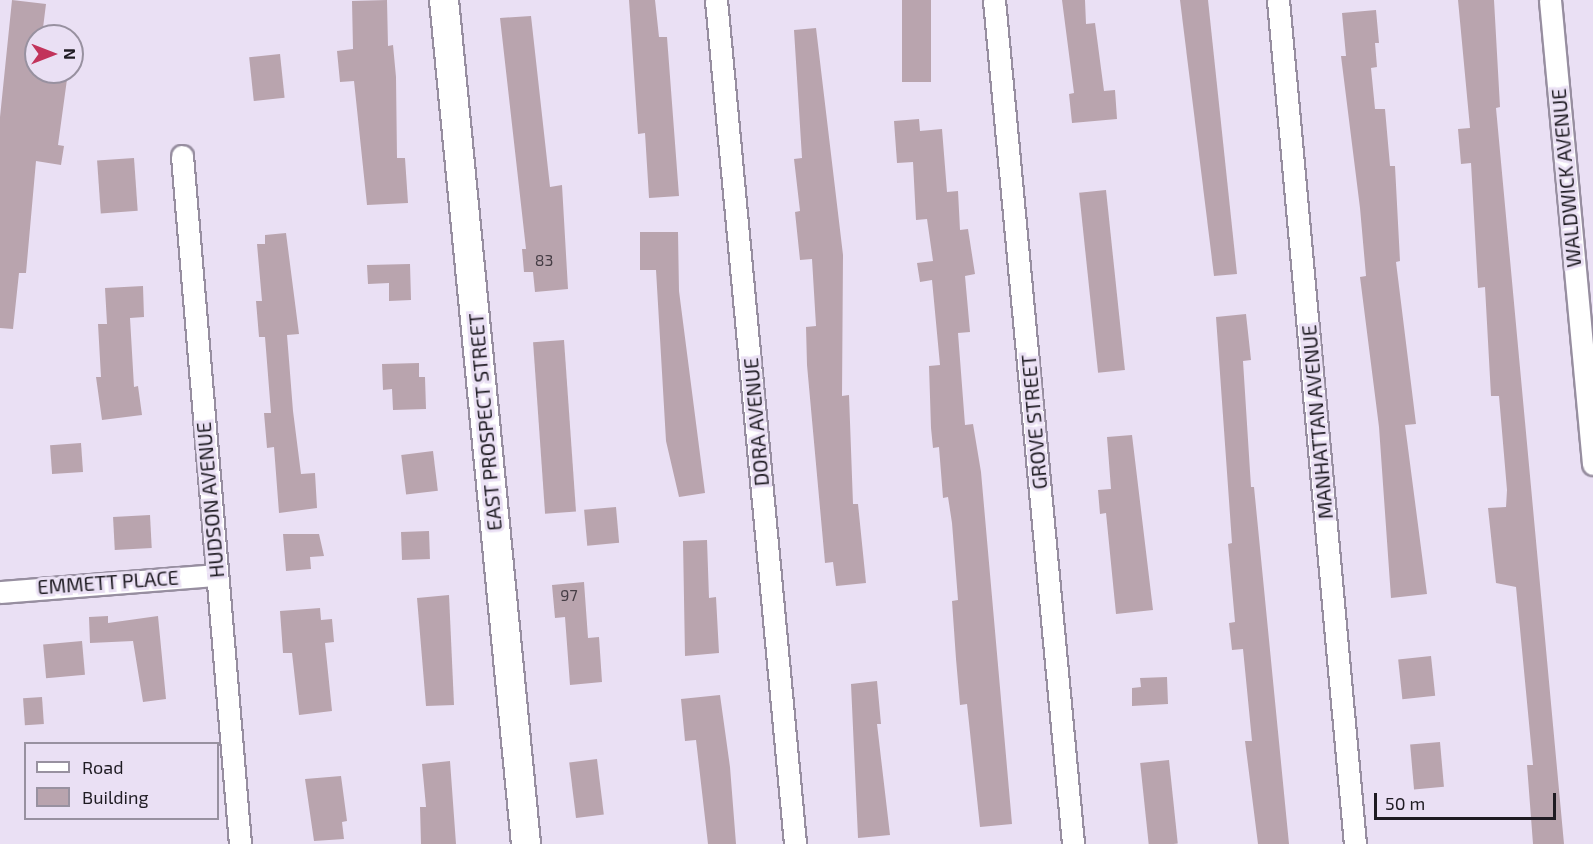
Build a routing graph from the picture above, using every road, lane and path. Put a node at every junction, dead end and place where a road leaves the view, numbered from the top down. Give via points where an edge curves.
1 (444, 0) edge
2 (716, 0) edge
3 (994, 0) edge
4 (1278, 0) edge
5 (1550, 0) edge
6 (182, 156) dead end
7 (1593, 464) edge
8 (216, 574) junction
9 (0, 592) edge
10 (235, 843) edge
11 (526, 844) edge
12 (795, 844) edge
13 (1073, 844) edge
14 (1356, 844) edge

1 - 11 street, EAST PROSPECT STREET
2 - 12 street, DORA AVENUE
3 - 13 street, GROVE STREET
4 - 14 street, MANHATTAN AVENUE
5 - 7 street, WALDWICK AVENUE
6 - 8 street, HUDSON AVENUE
8 - 9 street, EMMETT PLACE
8 - 10 street, HUDSON AVENUE

